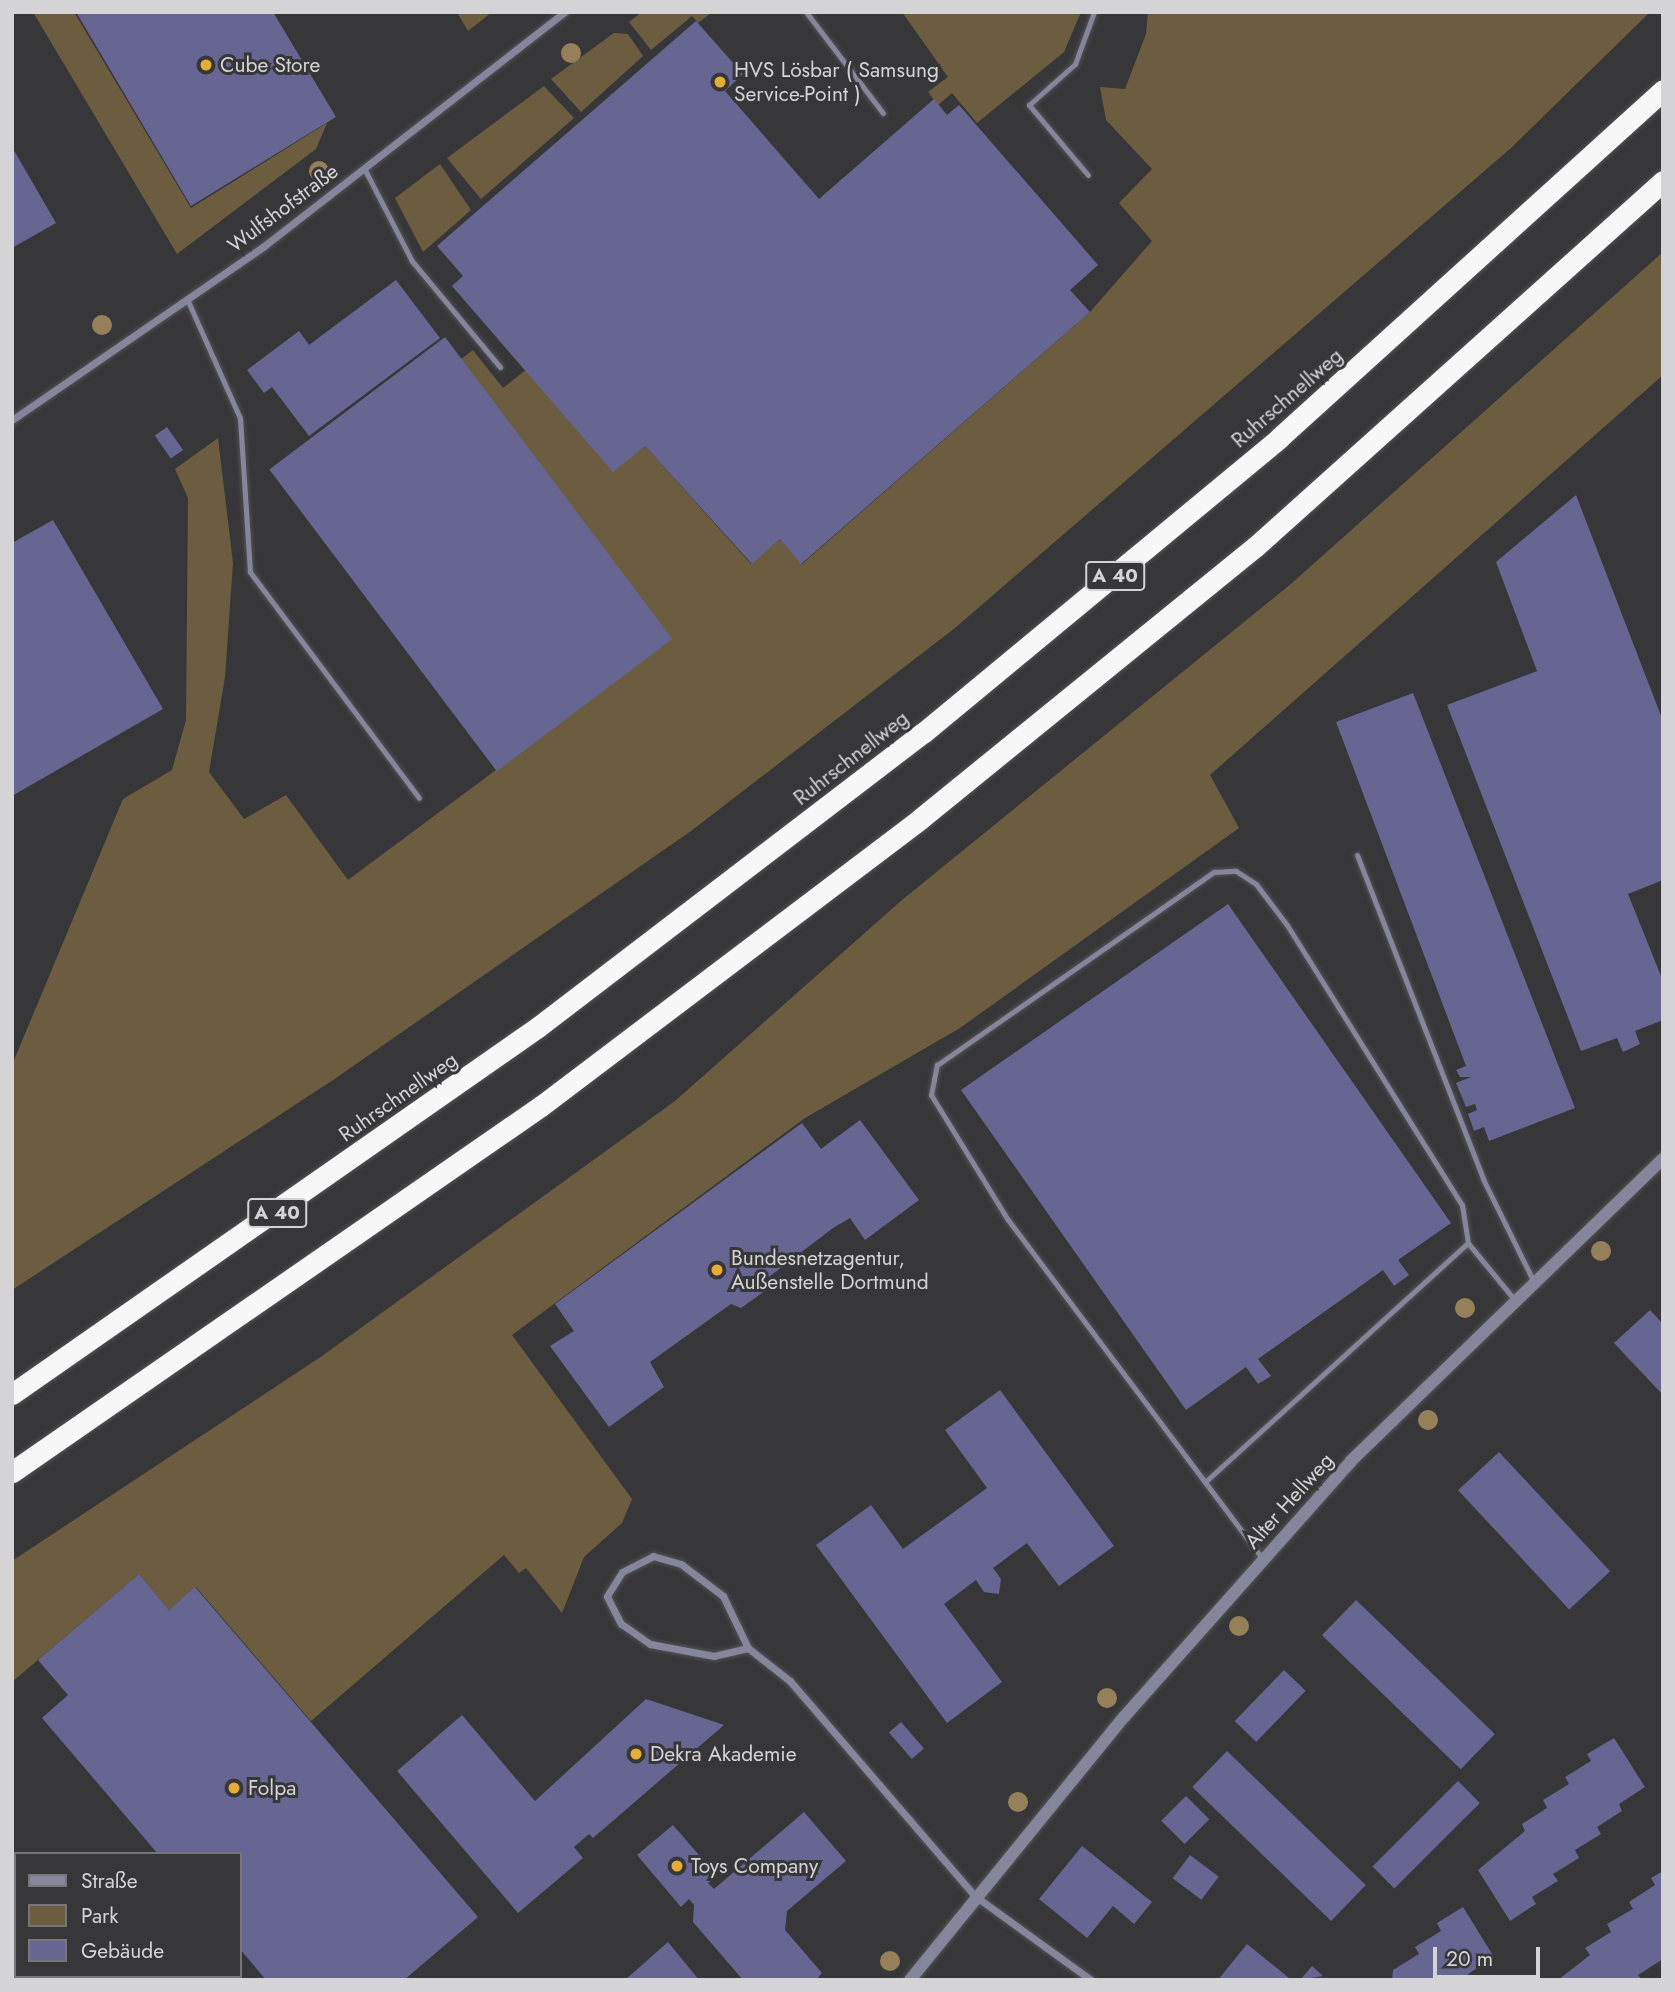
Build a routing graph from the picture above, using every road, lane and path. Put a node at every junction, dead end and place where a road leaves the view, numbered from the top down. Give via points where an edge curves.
1 (565, 12) edge
2 (1094, 12) edge
3 (810, 14) edge
4 (1663, 90) edge
5 (883, 113) dead end
6 (364, 168) junction
7 (1088, 175) dead end
8 (1663, 181) edge
9 (187, 299) junction
10 (500, 367) dead end
11 (12, 420) edge
12 (419, 798) dead end
13 (1357, 855) dead end
14 (1663, 1159) edge
15 (1468, 1243) junction
16 (1533, 1280) junction
17 (1514, 1299) junction
18 (156, 1377) junction
19 (12, 1394) edge
20 (12, 1472) edge
21 (1205, 1482) junction
22 (12, 1488) edge
23 (1262, 1558) junction
24 (748, 1648) junction
25 (975, 1896) junction
26 (910, 1980) edge
27 (1091, 1980) edge

1 - 6 street, Wulfshofstraße
2 - 7 lane via 1075,64 1029,105
3 - 5 lane
4 - 19 highway, Ruhrschnellweg / A 40 via 1345,380 923,733 538,1027
6 - 9 street, Wulfshofstraße
6 - 10 lane via 412,261
8 - 18 highway via 1296,511 931,810 541,1106
9 - 11 street, Wulfshofstraße
9 - 12 lane via 240,418 250,572
13 - 16 lane via 1483,1179
14 - 16 street, Alter Hellweg
15 - 17 lane
15 - 21 lane
15 - 21 lane via 1462,1205 1287,925 1256,884 1236,871 1214,872 937,1065 932,1095 1008,1220
16 - 17 street, Alter Hellweg
17 - 23 street, Alter Hellweg
18 - 20 highway
18 - 22 highway
21 - 23 lane
23 - 25 street, Alter Hellweg
24 - 24 street via 714,1656 650,1644 621,1624 607,1596 622,1572 653,1556 681,1564 723,1596
24 - 25 street via 790,1681
25 - 26 street, Alter Hellweg
25 - 27 street

